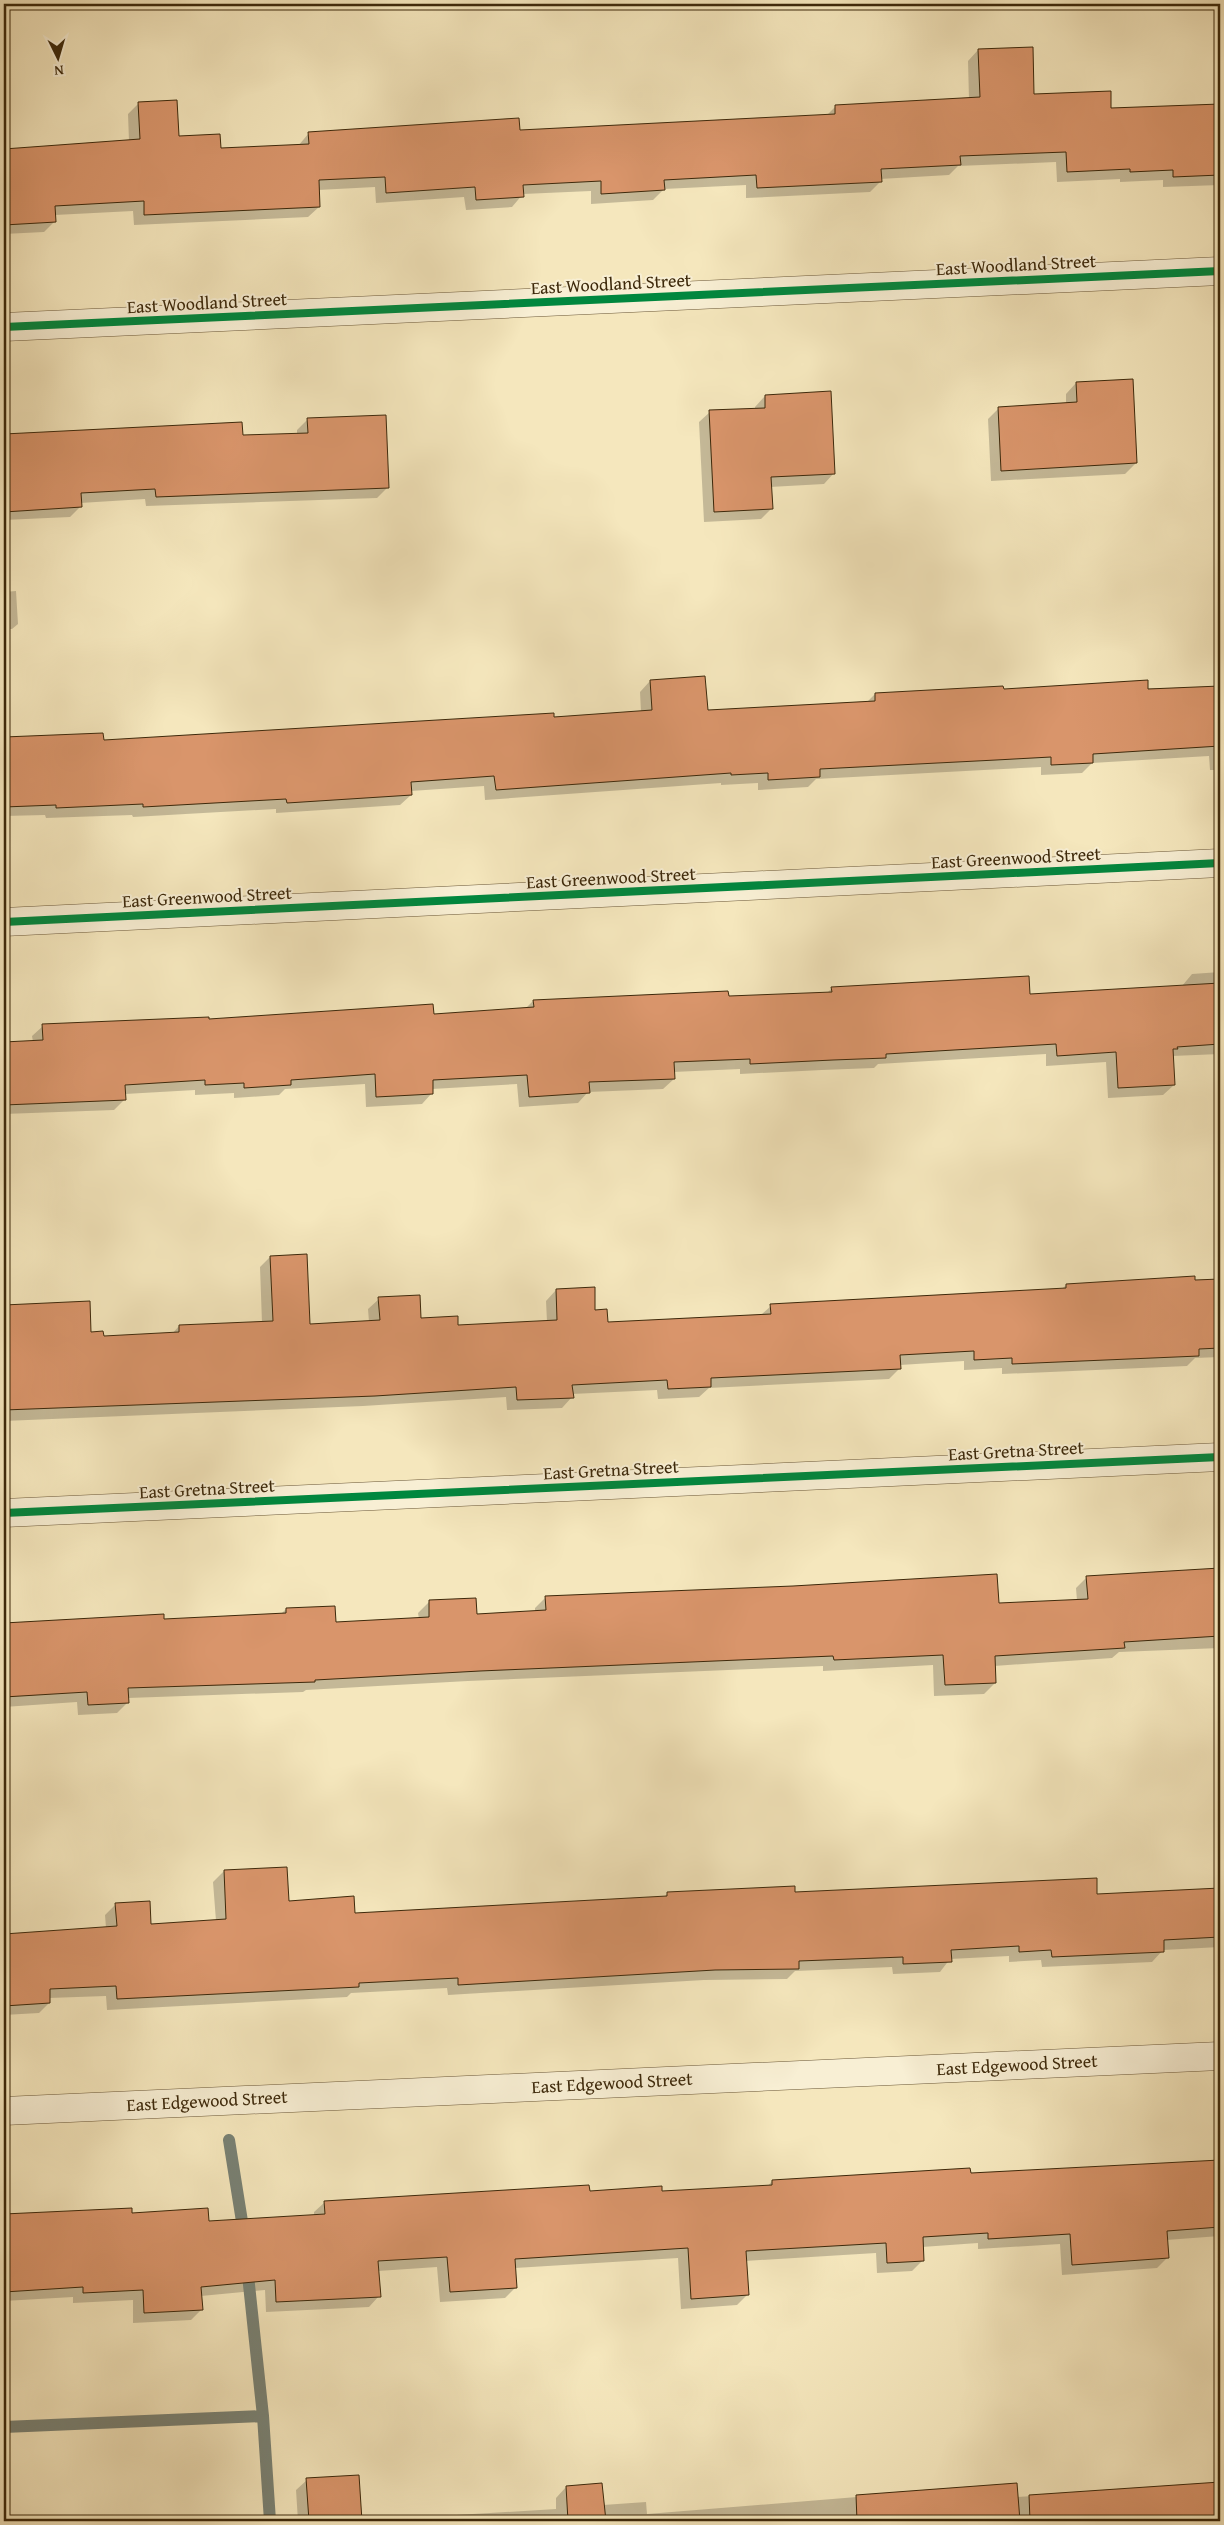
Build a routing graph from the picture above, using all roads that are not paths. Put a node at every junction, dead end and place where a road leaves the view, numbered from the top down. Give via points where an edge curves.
1 (1220, 271) edge
2 (4, 327) edge
3 (1220, 863) edge
4 (4, 922) edge
5 (1220, 1457) edge
6 (4, 1513) edge
7 (1220, 2056) edge
8 (4, 2110) edge

1 - 2 street, East Woodland Street
3 - 4 street, East Greenwood Street
5 - 6 street, East Gretna Street
7 - 8 street, East Edgewood Street

